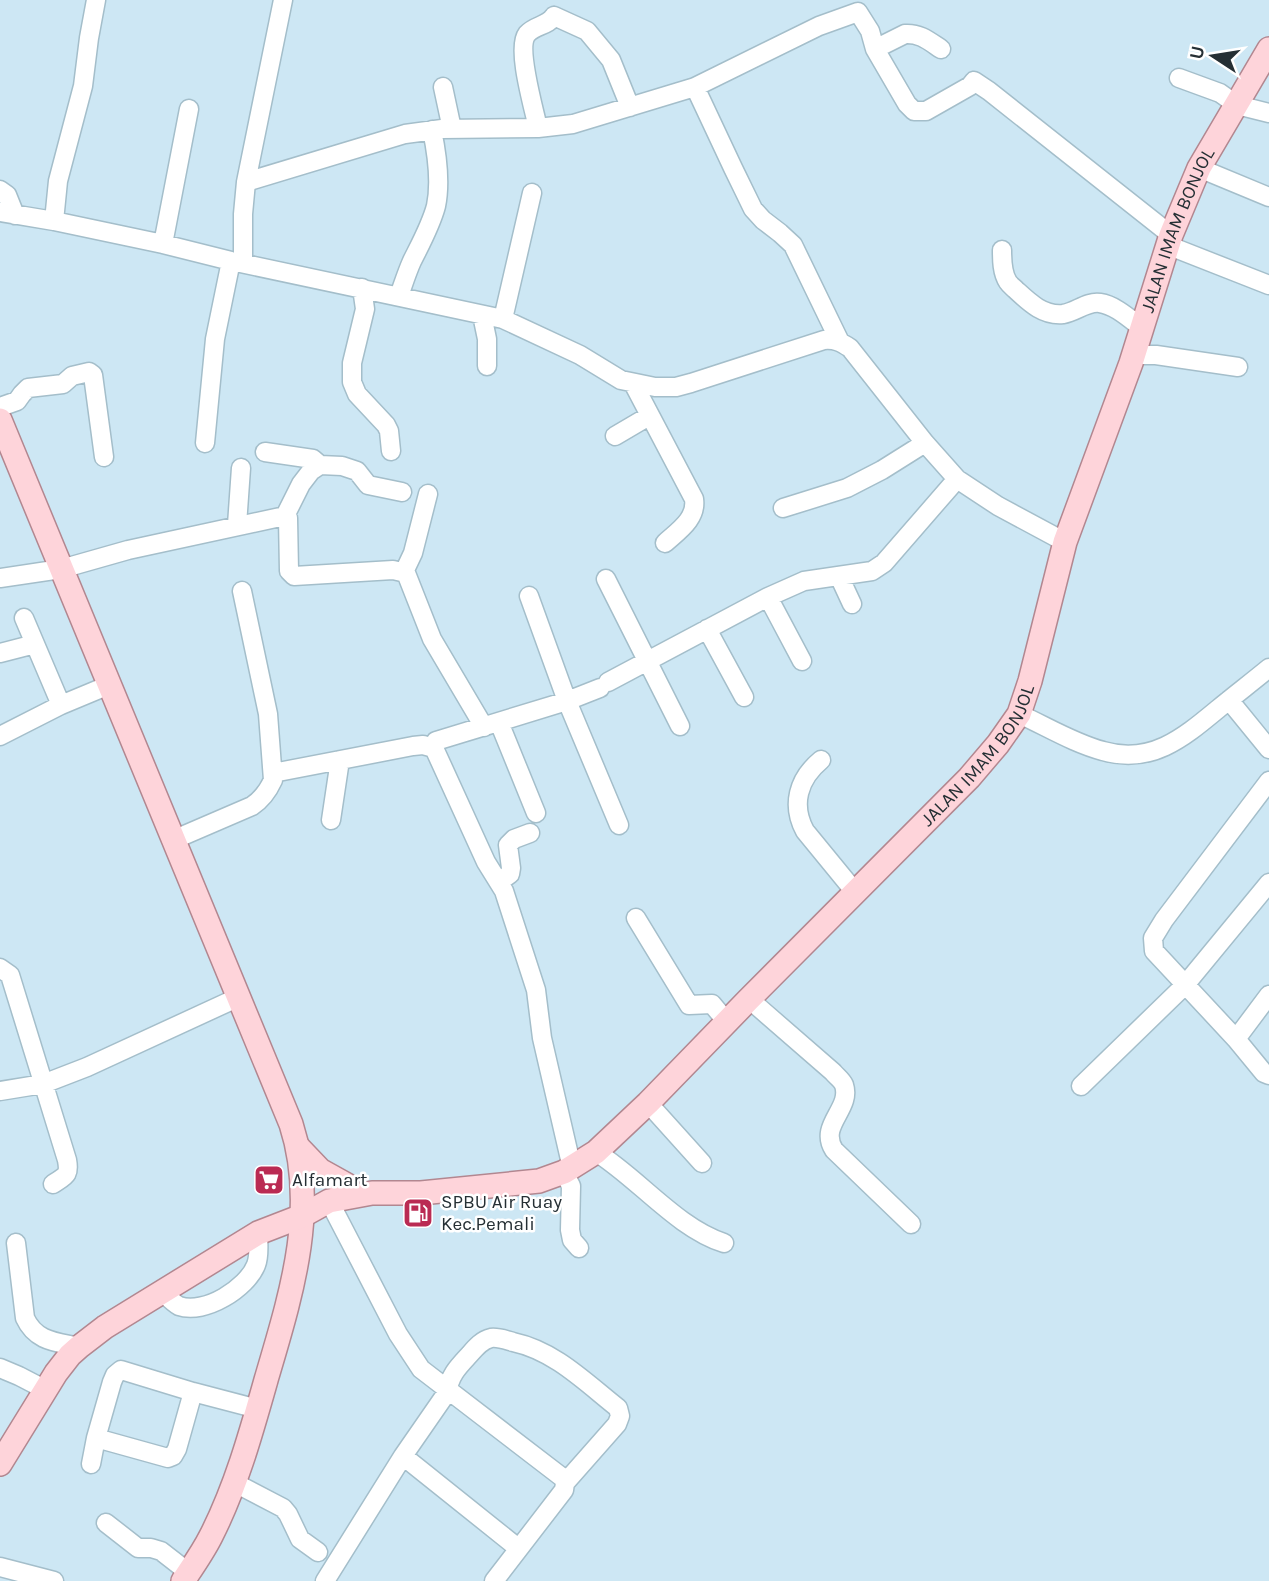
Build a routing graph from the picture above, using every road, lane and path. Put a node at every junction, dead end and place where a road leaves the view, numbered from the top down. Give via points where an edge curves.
1 (96, 0) edge
2 (283, 0) edge
3 (854, 6) edge
4 (553, 8) edge
5 (875, 49) junction
6 (940, 49) dead end
7 (1267, 57) edge
8 (1179, 78) dead end
9 (443, 86) dead end
10 (695, 87) junction
11 (1237, 105) junction
12 (630, 107) junction
13 (189, 109) dead end
14 (1269, 113) edge
15 (538, 128) junction
16 (452, 129) junction
17 (432, 130) junction
18 (1199, 168) junction
19 (246, 182) junction
20 (0, 190) edge
21 (532, 193) dead end
22 (1269, 197) edge
23 (8, 214) edge
24 (54, 221) junction
25 (1169, 240) junction
26 (163, 244) junction
27 (1002, 250) dead end
28 (237, 262) junction
29 (1269, 285) edge
30 (362, 288) junction
31 (399, 296) junction
32 (482, 314) junction
33 (503, 319) junction
34 (1142, 328) junction
35 (840, 342) junction
36 (1134, 355) junction
37 (486, 366) dead end
38 (1238, 367) dead end
39 (633, 383) junction
40 (0, 407) edge
41 (649, 416) junction
42 (0, 420) edge
43 (615, 436) dead end
44 (205, 443) dead end
45 (925, 443) junction
46 (265, 452) dead end
47 (391, 452) dead end
48 (104, 457) dead end
49 (320, 465) junction
50 (241, 468) dead end
51 (957, 479) junction
52 (402, 492) dead end
53 (428, 494) dead end
54 (783, 508) dead end
55 (285, 516) junction
56 (237, 526) junction
57 (1065, 542) junction
58 (665, 543) dead end
59 (61, 569) junction
60 (404, 572) junction
61 (839, 576) junction
62 (0, 578) edge
63 (606, 579) dead end
64 (242, 591) dead end
65 (529, 596) dead end
66 (768, 597) junction
67 (852, 604) dead end
68 (24, 618) dead end
69 (707, 628) junction
70 (35, 644) junction
71 (0, 653) edge
72 (648, 660) junction
73 (802, 661) dead end
74 (1269, 668) edge
75 (109, 685) junction
76 (744, 697) dead end
77 (1229, 700) junction
78 (568, 701) junction
79 (61, 705) junction
80 (1019, 714) junction
81 (492, 725) junction
82 (680, 726) dead end
83 (1, 733) edge
84 (1267, 743) edge
85 (434, 748) junction
86 (341, 760) junction
87 (821, 760) dead end
88 (273, 774) junction
89 (1269, 781) edge
90 (536, 813) dead end
91 (331, 820) dead end
92 (619, 825) dead end
93 (530, 833) dead end
94 (173, 840) junction
95 (499, 882) junction
96 (1269, 883) edge
97 (855, 892) junction
98 (636, 918) dead end
99 (0, 968) edge
100 (1185, 985) junction
101 (1269, 995) edge
102 (239, 997) junction
103 (749, 999) junction
104 (727, 1022) junction
105 (1236, 1039) junction
106 (1269, 1075) edge
107 (43, 1084) junction
108 (1081, 1086) dead end
109 (0, 1091) edge
110 (648, 1103) junction
111 (299, 1148) junction
112 (596, 1152) junction
113 (702, 1163) dead end
114 (568, 1170) junction
115 (53, 1184) dead end
116 (347, 1185) junction
117 (386, 1194) junction
118 (329, 1201) junction
119 (302, 1205) junction
120 (911, 1224) dead end
121 (260, 1232) junction
122 (16, 1243) dead end
123 (724, 1243) dead end
124 (579, 1248) dead end
125 (163, 1292) junction
126 (79, 1347) junction
127 (0, 1368) edge
128 (46, 1390) junction
129 (448, 1391) junction
130 (193, 1392) junction
131 (258, 1409) junction
132 (96, 1437) junction
133 (403, 1456) junction
134 (0, 1464) edge
135 (90, 1464) dead end
136 (235, 1483) junction
137 (565, 1483) junction
138 (106, 1523) dead end
139 (518, 1548) junction
140 (318, 1552) dead end
141 (0, 1567) edge
142 (185, 1577) edge
143 (504, 1578) edge
144 (54, 1581) edge
145 (325, 1581) edge

1 - 24 street via 83,86 58,181
2 - 19 street
3 - 5 street
3 - 10 street
4 - 12 street via 587,31 611,60
4 - 15 street via 550,22 524,37 525,68
5 - 6 street via 912,33
5 - 25 street via 914,111 926,111 974,81
7 - 11 main road, JALAN IMAM BONJOL
8 - 11 street via 1220,93
9 - 16 street
10 - 12 street
10 - 35 street via 753,209 793,245
11 - 14 street
11 - 18 main road, JALAN IMAM BONJOL
12 - 15 street via 573,124
13 - 26 street
15 - 16 street
16 - 17 street
17 - 19 street via 394,136
17 - 31 street via 436,204
18 - 22 street
18 - 25 main road, JALAN IMAM BONJOL
19 - 28 street
20 - 23 street via 7,195
21 - 33 street
23 - 24 street
24 - 26 street
25 - 29 street
25 - 34 main road, JALAN IMAM BONJOL
26 - 28 street
27 - 34 street via 1007,282 1036,307 1058,314 1091,303 1109,305
28 - 30 street
28 - 44 street via 215,339
30 - 31 street
30 - 47 street via 365,309 352,383 386,425
31 - 32 street
32 - 33 street
32 - 37 street
33 - 39 street
34 - 36 main road, JALAN IMAM BONJOL
35 - 39 street via 824,340 676,387
35 - 45 street via 850,348
36 - 38 street
36 - 57 main road, JALAN IMAM BONJOL
39 - 41 street
40 - 48 street via 17,401 28,388 63,384 89,372
41 - 43 street
41 - 58 street via 695,504 688,522
42 - 59 main road
45 - 51 street
45 - 54 street via 847,488
46 - 49 street via 313,459
49 - 52 street via 342,466 357,471 368,485
49 - 55 street via 301,484
50 - 56 street
51 - 57 street
51 - 61 street via 884,563 872,571
53 - 60 street
55 - 56 street
55 - 60 street via 289,571 294,576
56 - 59 street
57 - 80 main road, JALAN IMAM BONJOL
59 - 62 street
59 - 75 main road
60 - 81 street via 432,639
61 - 66 street via 804,581
61 - 67 street
63 - 72 street
64 - 88 street via 268,714
65 - 78 street
66 - 69 street
66 - 73 street
68 - 70 street
69 - 72 street
69 - 76 street
70 - 71 street
70 - 79 street
72 - 78 street
72 - 82 street
74 - 77 street
75 - 79 street
75 - 94 main road
77 - 80 street via 1182,738 1152,752 1125,755 1083,744
77 - 84 street
78 - 81 street
78 - 92 street
79 - 83 street
80 - 97 main road, JALAN IMAM BONJOL via 969,778
81 - 85 street via 436,741
81 - 90 street
85 - 86 street via 417,745
85 - 95 street
86 - 88 street
86 - 91 street
87 - 97 street via 805,776 799,821
88 - 94 street via 270,788 259,801
89 - 100 street via 1153,939 1154,951
93 - 95 street via 508,845 512,868
94 - 102 main road
95 - 114 street via 536,990
96 - 100 street
97 - 103 main road, JALAN IMAM BONJOL
98 - 104 street via 688,1005 712,1004
99 - 107 street via 10,975
100 - 105 street
100 - 108 street
101 - 105 street
102 - 107 street
102 - 111 main road
103 - 104 main road, JALAN IMAM BONJOL
103 - 120 street via 844,1084 845,1096 830,1143
104 - 110 main road, JALAN IMAM BONJOL
105 - 106 street
107 - 109 street
107 - 115 street via 69,1170
110 - 112 main road, JALAN IMAM BONJOL
110 - 113 street
111 - 116 main road via 320,1170
111 - 119 main road
112 - 114 main road, JALAN IMAM BONJOL
112 - 123 street via 692,1228
114 - 117 main road, JALAN IMAM BONJOL via 540,1181
114 - 124 street via 570,1230
116 - 117 main road, JALAN IMAM BONJOL
116 - 119 main road, JALAN IMAM BONJOL via 324,1188
117 - 118 main road, JALAN IMAM BONJOL
118 - 119 main road, JALAN IMAM BONJOL
118 - 129 street via 410,1354
119 - 121 main road via 274,1215
119 - 131 main road via 298,1263
121 - 125 main road
121 - 125 street via 256,1266 243,1285 225,1297 190,1308 179,1306
122 - 126 street via 30,1328 45,1339
125 - 126 main road
126 - 128 main road
127 - 128 street
128 - 134 main road
129 - 133 street
129 - 137 street
129 - 137 street via 460,1365 477,1346 492,1338 521,1343 563,1364 618,1408 620,1416
130 - 131 street
130 - 132 street via 177,1449 168,1458
130 - 132 street via 121,1370 112,1382
131 - 136 main road
132 - 135 street
133 - 139 street
133 - 145 street
136 - 140 street via 283,1508 300,1539
136 - 142 main road via 202,1554
137 - 139 street
138 - 142 street via 138,1548 161,1551
139 - 143 street
141 - 144 street

